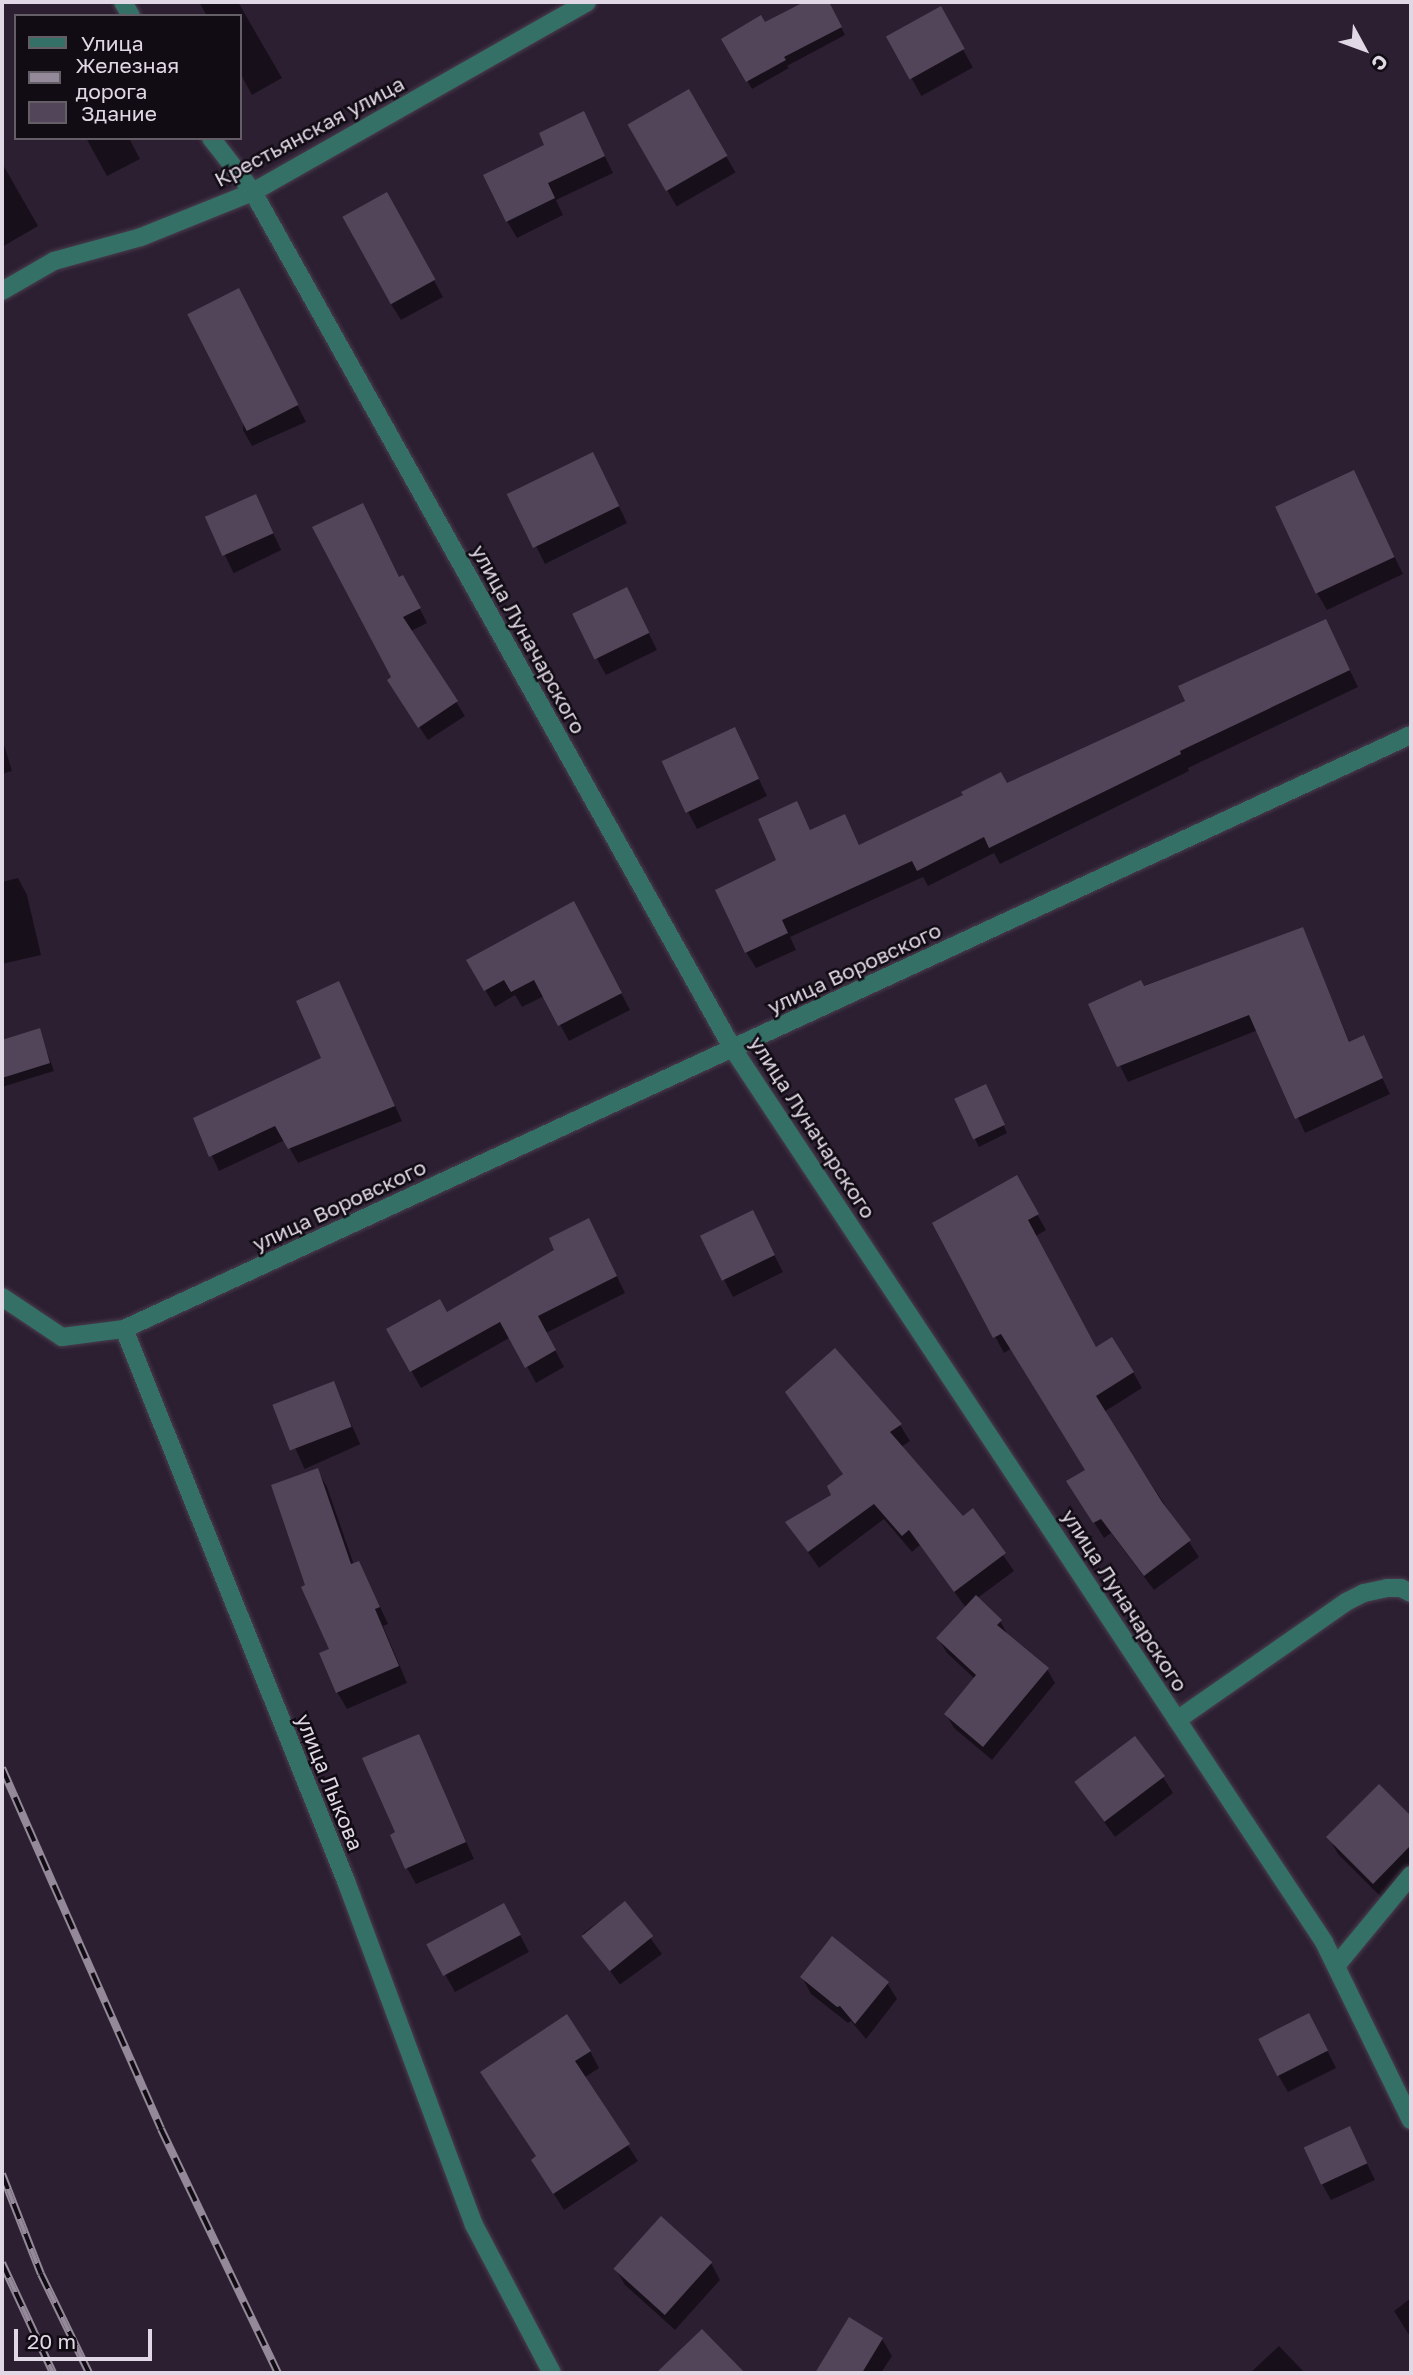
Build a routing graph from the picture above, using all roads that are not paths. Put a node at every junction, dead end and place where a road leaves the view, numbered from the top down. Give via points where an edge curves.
1 (587, 2) edge
2 (213, 140) edge
3 (253, 192) junction
4 (2, 291) edge
5 (1411, 734) edge
6 (733, 1049) junction
7 (2, 1297) edge
8 (124, 1329) junction
9 (1411, 1593) edge
10 (1177, 1720) junction
11 (1411, 1875) edge
12 (1336, 1966) junction
13 (1411, 2120) edge
14 (552, 2373) edge

1 - 3 street, Крестьянская улица
2 - 3 street, улица Луначарского
3 - 4 street, Крестьянская улица via 141,237 54,261
3 - 6 street, улица Луначарского
5 - 6 street, улица Воровского
6 - 8 street, улица Воровского
6 - 10 street, улица Луначарского
7 - 8 street via 62,1337
8 - 14 street, улица Лыкова via 346,1881 474,2225
9 - 10 street via 1387,1588 1355,1598
10 - 12 street, улица Луначарского
11 - 12 street
12 - 13 street, улица Луначарского

